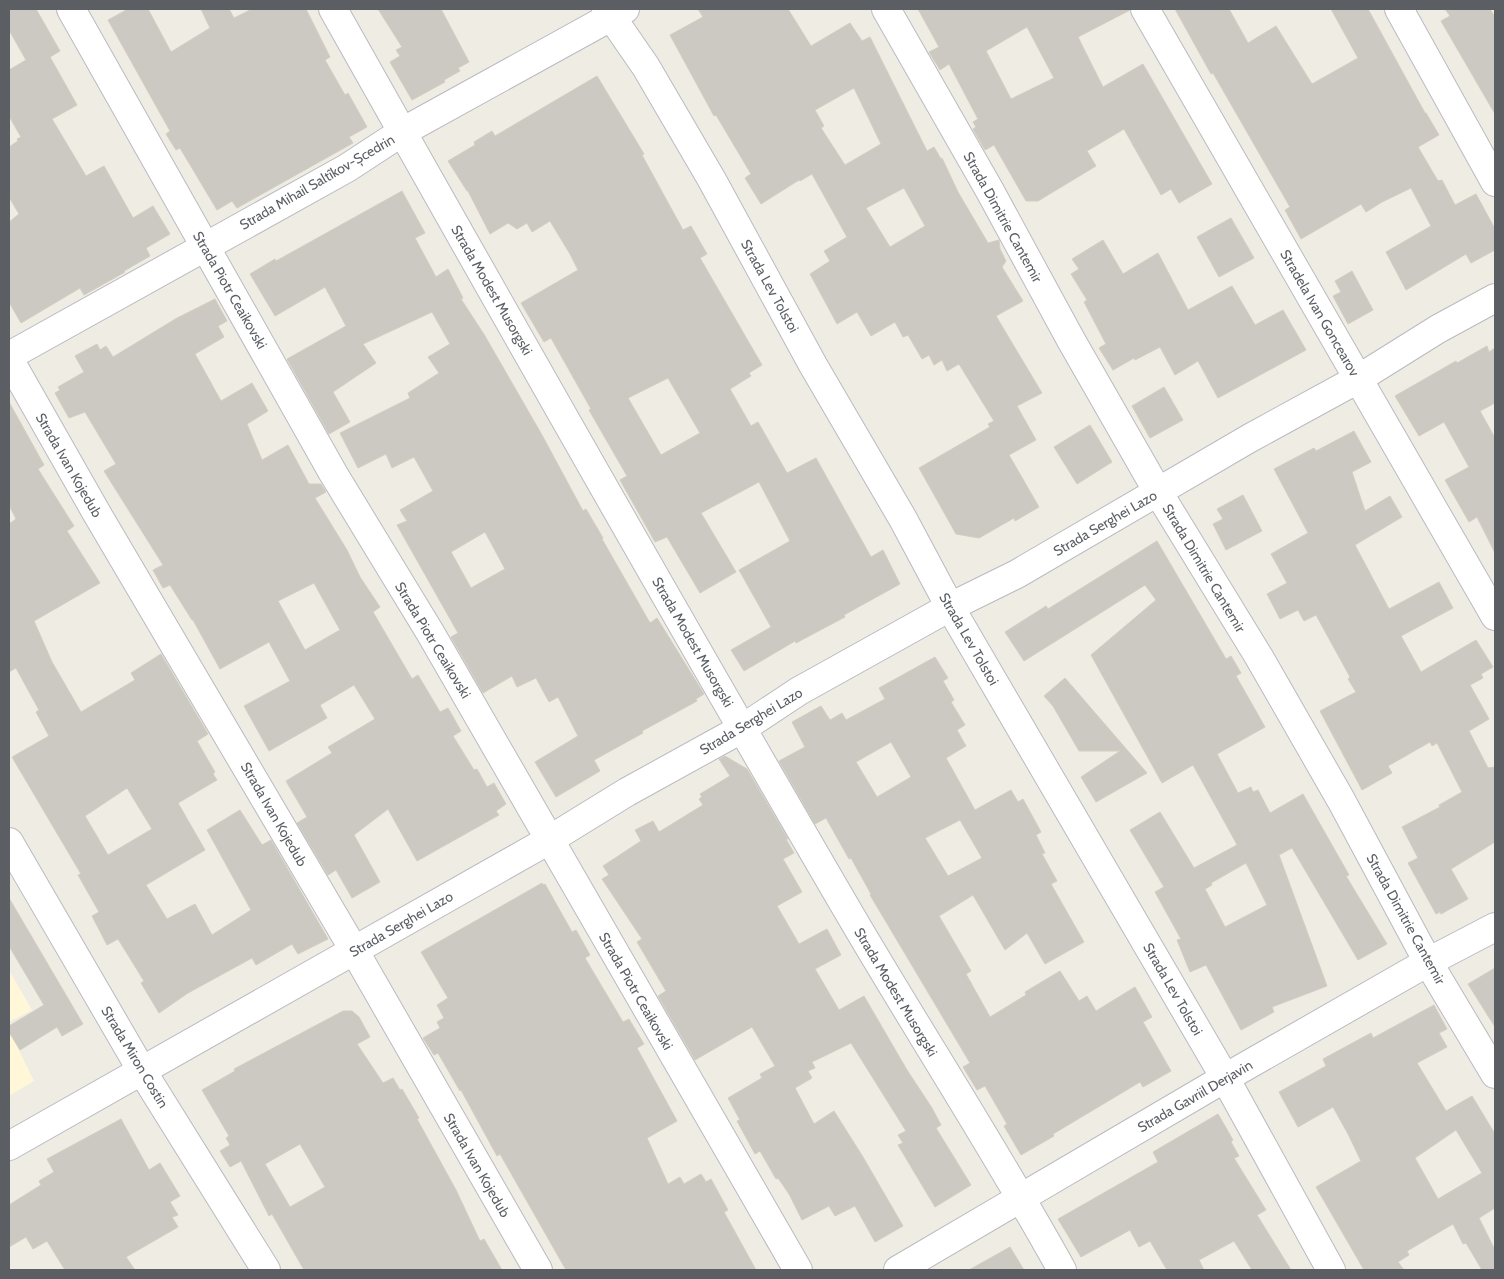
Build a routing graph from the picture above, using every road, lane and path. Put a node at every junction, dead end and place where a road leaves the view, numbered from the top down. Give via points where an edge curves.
1 (71, 9) edge
2 (333, 9) edge
3 (886, 9) edge
4 (1145, 9) edge
5 (1399, 9) edge
6 (614, 11) edge
7 (402, 132) junction
8 (1495, 182) edge
9 (205, 247) junction
10 (1495, 298) edge
11 (9, 357) edge
12 (1358, 379) junction
13 (1158, 492) junction
14 (950, 607) junction
15 (1495, 616) edge
16 (743, 728) junction
17 (549, 840) junction
18 (9, 842) edge
19 (1495, 927) edge
20 (354, 950) junction
21 (1428, 962) junction
22 (142, 1070) junction
23 (1495, 1074) edge
24 (1225, 1078) junction
25 (9, 1146) edge
26 (1022, 1198) junction
27 (266, 1270) edge
28 (538, 1270) edge
29 (798, 1270) edge
30 (898, 1270) edge
31 (1062, 1270) edge
32 (1332, 1270) edge

1 - 9 street, Strada Piotr Ceaikovski
2 - 7 street, Strada Modest Musorgski
3 - 13 street, Strada Dimitrie Cantemir
4 - 12 street, Stradela Ivan Goncearov
5 - 8 street
6 - 7 street, Strada Mihail Saltîkov-Șcedrin
6 - 14 street, Strada Lev Tolstoi
7 - 9 street, Strada Mihail Saltîkov-Șcedrin via 347,168
7 - 16 street, Strada Modest Musorgski
9 - 11 street, Strada Mihail Saltîkov-Șcedrin
9 - 17 street, Strada Piotr Ceaikovski via 333,473 431,634
10 - 12 street, Strada Serghei Lazo
11 - 20 street, Strada Ivan Kojedub via 96,512
12 - 13 street, Strada Serghei Lazo
12 - 15 street, Stradela Ivan Goncearov
13 - 14 street, Strada Serghei Lazo via 1017,574
13 - 21 street, Strada Dimitrie Cantemir via 1259,657
14 - 16 street, Strada Serghei Lazo via 799,692
14 - 24 street, Strada Lev Tolstoi
16 - 17 street, Strada Serghei Lazo via 627,792
16 - 26 street, Strada Modest Musorgski via 850,915
17 - 20 street, Strada Serghei Lazo
17 - 29 street, Strada Piotr Ceaikovski
18 - 22 street, Strada Miron Costin
19 - 21 street, Strada Gavriil Derjavin
20 - 22 street, Strada Serghei Lazo
20 - 28 street, Strada Ivan Kojedub
21 - 23 street, Strada Dimitrie Cantemir
21 - 24 street, Strada Gavriil Derjavin
22 - 25 street, Strada Serghei Lazo
22 - 27 street, Strada Miron Costin
24 - 26 street, Strada Gavriil Derjavin
24 - 32 street, Strada Lev Tolstoi
26 - 30 street, Strada Gavriil Derjavin
26 - 31 street, Strada Modest Musorgski

